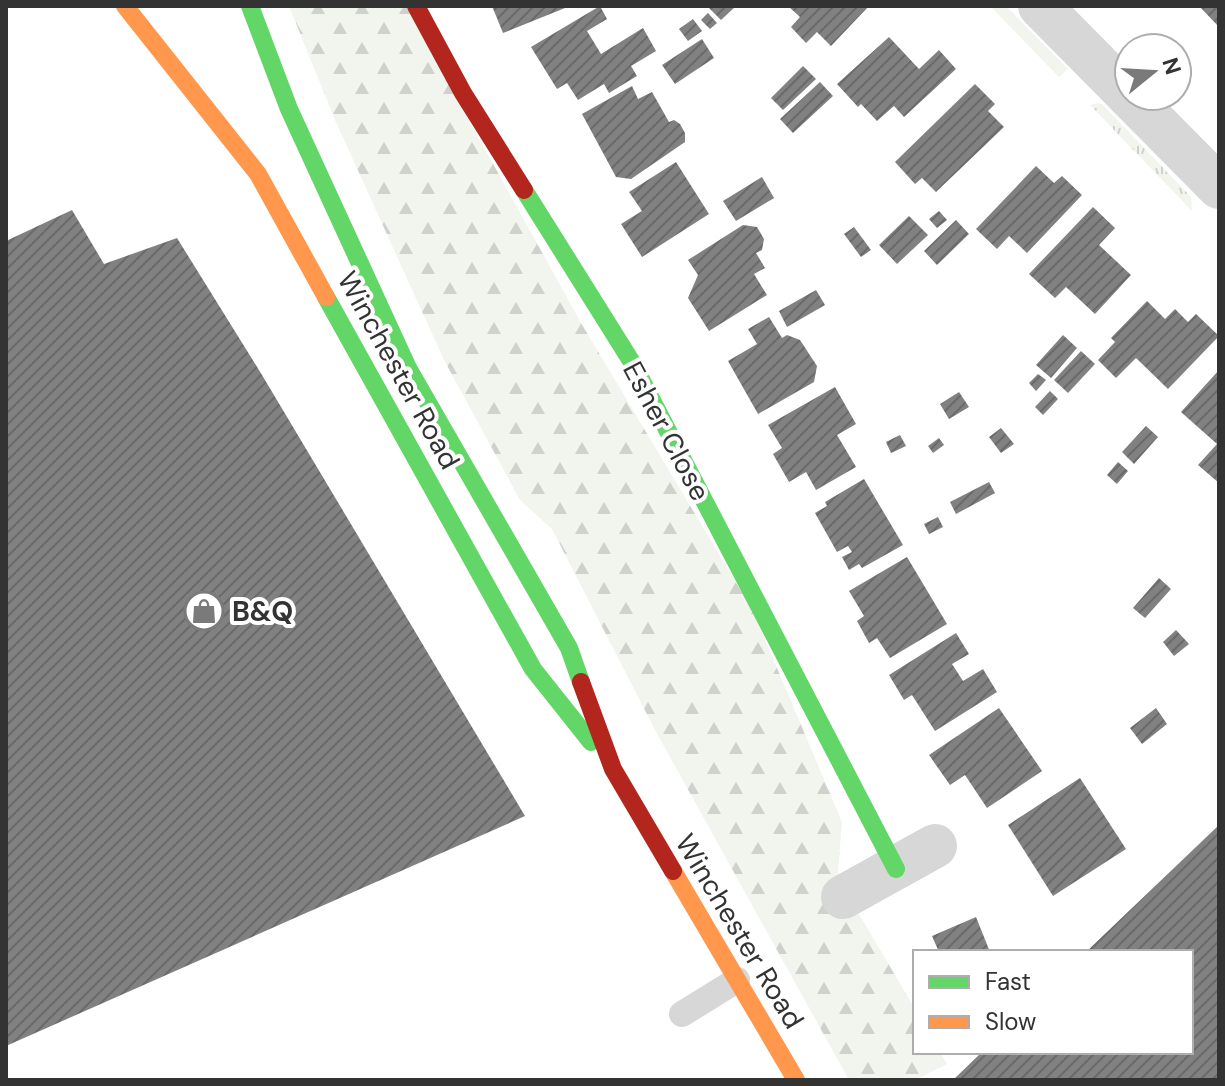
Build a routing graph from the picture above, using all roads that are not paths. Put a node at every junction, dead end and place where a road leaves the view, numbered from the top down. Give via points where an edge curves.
1 (125, 6) edge
2 (250, 6) edge
3 (416, 6) edge
4 (1040, 6) edge
5 (1113, 80) edge
6 (1145, 112) edge
7 (1219, 187) edge
8 (613, 769) junction
9 (935, 846) dead end
10 (896, 869) junction
11 (843, 897) dead end
12 (737, 980) junction
13 (682, 1014) dead end
14 (796, 1080) edge

1 - 8 street, Winchester Road via 258,174 533,669
2 - 8 street, Winchester Road via 289,109 408,368 569,648
3 - 10 street, Esher Close via 463,93 633,364
4 - 5 street
6 - 7 street
8 - 12 street, Winchester Road
9 - 10 street
10 - 11 street
12 - 13 lane
12 - 14 street, Winchester Road

